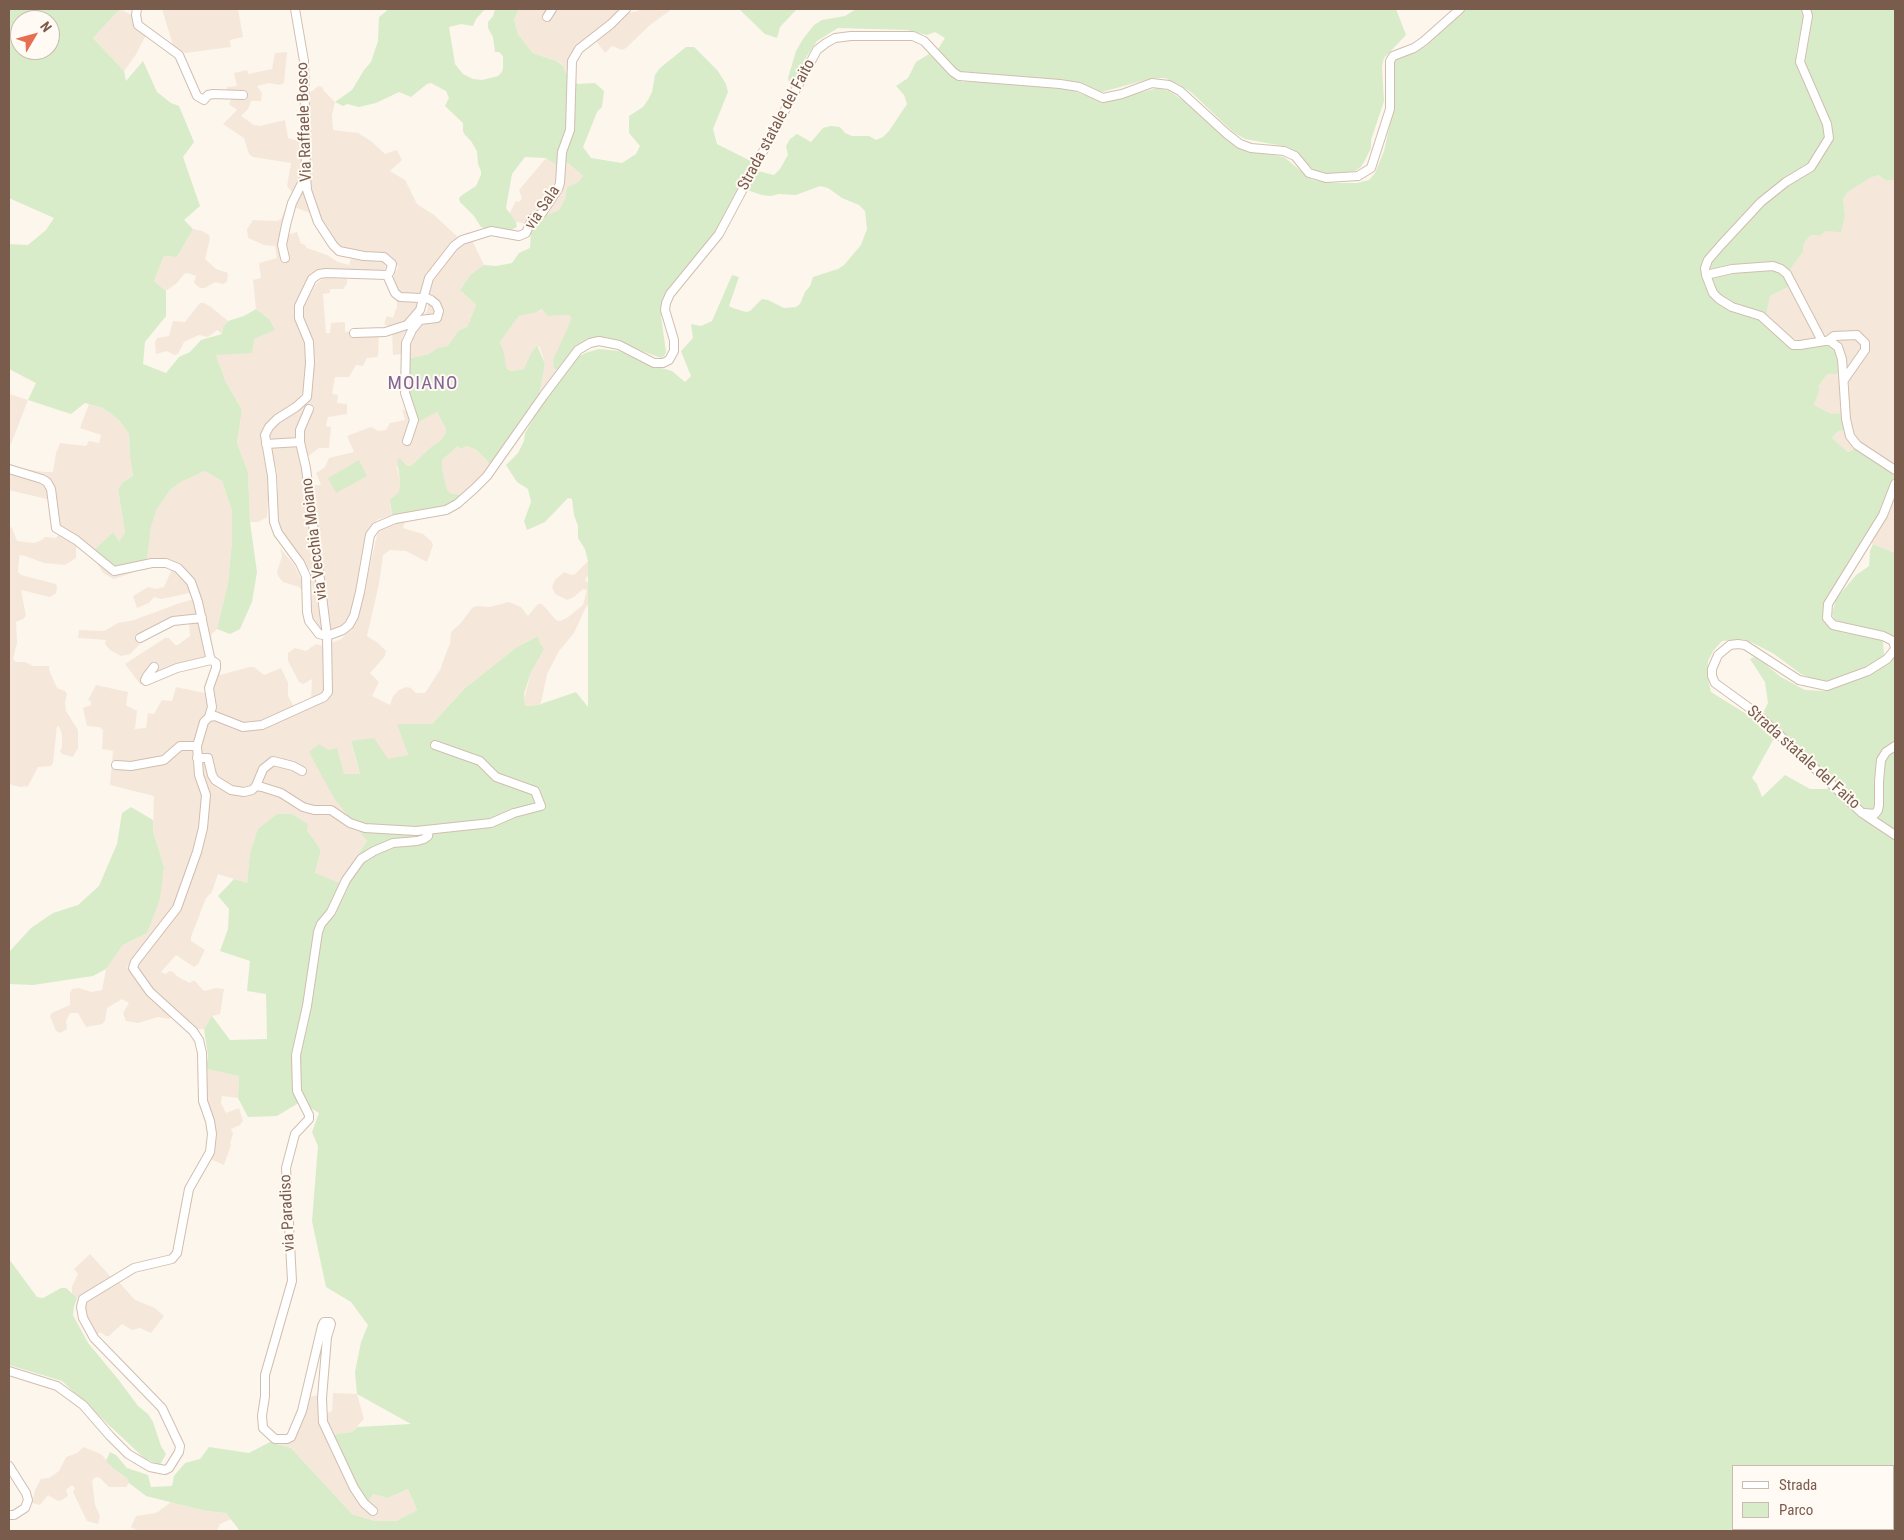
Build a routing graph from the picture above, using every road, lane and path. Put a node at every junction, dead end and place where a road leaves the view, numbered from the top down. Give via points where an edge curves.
1 (138, 9) edge
2 (295, 9) edge
3 (552, 9) edge
4 (626, 9) edge
5 (1460, 9) edge
6 (1806, 9) edge
7 (547, 17) dead end
8 (243, 95) dead end
9 (306, 175) junction
10 (285, 258) dead end
11 (387, 274) junction
12 (1706, 275) junction
13 (423, 298) junction
14 (354, 332) dead end
15 (1824, 341) junction
16 (1844, 380) junction
17 (309, 409) dead end
18 (407, 441) dead end
19 (300, 442) junction
20 (266, 444) junction
21 (9, 469) edge
22 (1895, 470) edge
23 (1895, 484) edge
24 (202, 618) junction
25 (327, 636) junction
26 (140, 638) dead end
27 (1895, 649) edge
28 (211, 660) junction
29 (154, 667) dead end
30 (209, 717) junction
31 (435, 745) dead end
32 (197, 746) junction
33 (1895, 746) edge
34 (198, 758) junction
35 (116, 765) dead end
36 (302, 771) dead end
37 (256, 786) junction
38 (1862, 813) junction
39 (429, 830) junction
40 (1895, 835) edge
41 (9, 1370) edge
42 (9, 1466) edge
43 (373, 1511) dead end
44 (9, 1516) edge

1 - 8 street via 138,25 178,55 197,96 204,100 213,94
2 - 9 street, Via Raffaele Bosco via 304,61
3 - 7 street
4 - 13 street, via Sala via 578,48 572,61 570,130 562,152 560,183 542,213 532,219 523,235 491,231 462,240 429,278
5 - 25 street, Strada statale del Faito via 1424,41 1393,56 1390,61 1390,109 1371,168 1358,176 1326,178 1309,173 1295,156 1284,150 1240,144 1169,85 1152,83 1103,98 1070,85 959,76 924,41 913,36 835,38 817,50 719,234 670,294 665,310 674,351 669,360 654,363 620,345 598,341 578,350 474,490 446,510 395,519 376,527 370,535 354,616 343,630
6 - 12 street via 1808,16 1800,62 1827,124 1829,138 1811,167 1761,202 1721,244 1708,260
9 - 10 street via 286,225 282,245
9 - 11 street, Via Raffaele Bosco via 307,190 318,222 333,245 346,253 384,257 392,264
11 - 13 street via 400,297
11 - 20 street via 326,273 312,279 299,306 299,318 309,342 307,397 268,427
12 - 15 street via 1719,299 1732,307 1761,316 1788,342 1800,345
12 - 15 street via 1732,269 1772,266 1781,269 1788,274
13 - 14 street via 420,310 407,325 385,332
13 - 18 street via 436,304 439,311 437,318 420,320 406,343 405,393 414,420
15 - 16 street via 1834,344 1840,352
15 - 16 street via 1834,336 1858,335 1866,343 1865,350
16 - 22 street via 1848,431 1853,442
17 - 19 street, via Vecchia Moiano via 300,430
19 - 20 street
19 - 25 street, via Vecchia Moiano
20 - 25 street via 272,476 274,522 306,576 309,621 319,634
21 - 24 street via 47,482 51,489 56,528 114,571 152,563 166,563 178,568 191,582
23 - 27 street, Strada statale del Faito via 1883,515 1828,604 1827,618 1839,627 1883,636 1893,641
24 - 26 street via 173,621
24 - 28 street
25 - 30 street via 329,686 324,697 249,727
27 - 38 street, Strada statale del Faito via 1868,671 1826,686 1799,680 1745,645 1730,646 1718,655 1712,669 1715,683 1755,712
28 - 29 street via 177,668 146,681
28 - 30 street via 216,663 216,668 209,688 212,707
30 - 32 street via 204,722
31 - 39 street via 480,761 496,777 535,791 541,806 491,823
32 - 34 street
32 - 35 street via 180,746 164,760 131,766
33 - 38 street, Strada statale del Faito via 1881,760 1878,810 1875,814
34 - 37 street via 208,758 215,780 231,790 244,792
34 - 41 street via 199,775 206,795 197,852 178,908 133,968 150,992 199,1040 203,1101 212,1134 210,1152 189,1189 177,1253 172,1259 134,1268 83,1300 81,1307 82,1318 94,1338 162,1408 180,1446 179,1452 169,1468 150,1467 128,1454 83,1405 57,1386
36 - 37 street via 273,762 263,769
37 - 39 street via 281,793 303,807 331,810 358,826
38 - 40 street
39 - 43 street, via Paradiso via 424,839 393,843 361,860 346,880 318,932 296,1055 298,1091 309,1119 295,1134 286,1168 292,1281 265,1375 264,1428 275,1439 287,1439 298,1424 304,1406 322,1326 324,1322 330,1322 322,1398 323,1422 354,1488
42 - 44 street via 28,1500 25,1508

